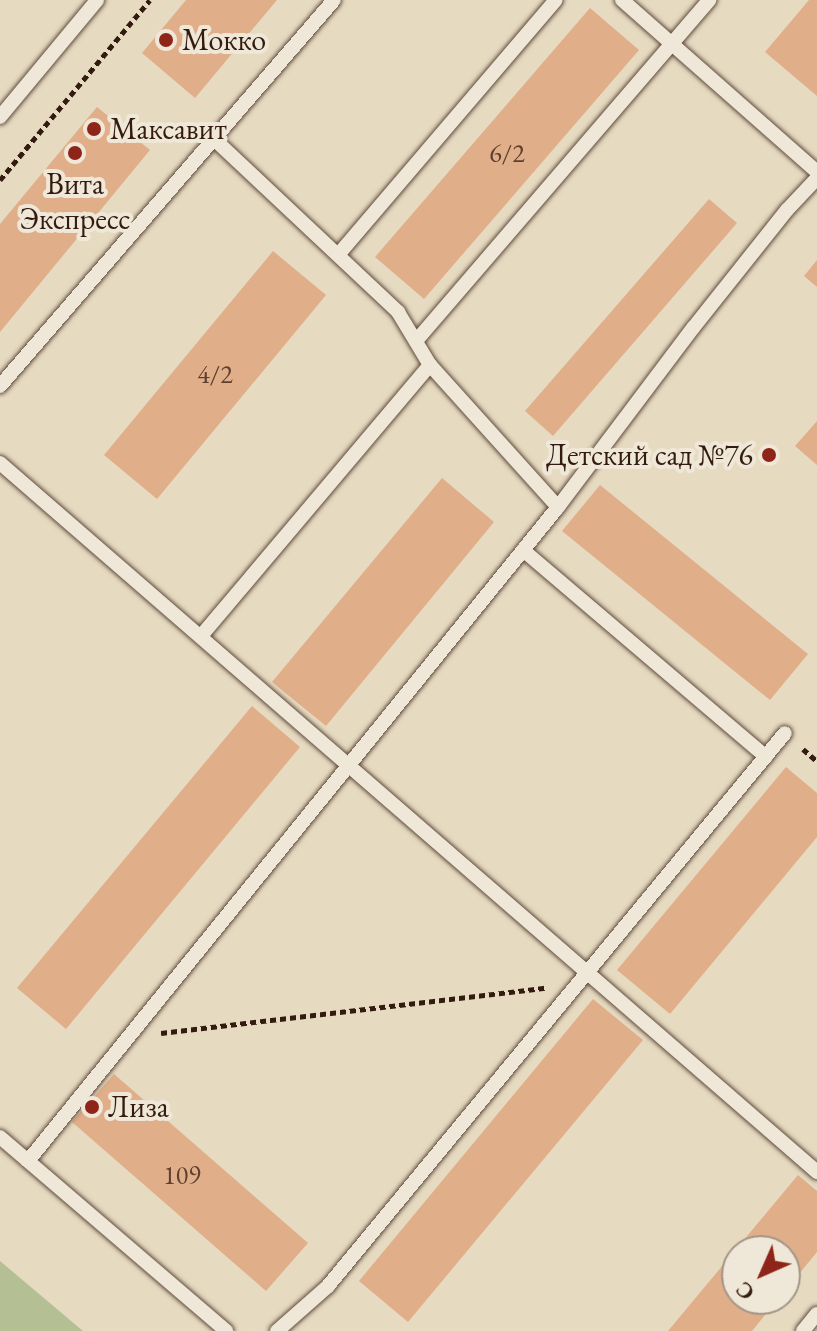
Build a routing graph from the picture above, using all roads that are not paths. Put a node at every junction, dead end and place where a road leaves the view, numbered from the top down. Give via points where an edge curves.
1 (97, 0) edge
2 (334, 0) edge
3 (556, 0) edge
4 (622, 0) edge
5 (709, 0) edge
6 (671, 44) junction
7 (0, 117) edge
8 (214, 139) junction
9 (817, 175) edge
10 (338, 255) junction
11 (416, 341) junction
12 (430, 365) junction
13 (0, 386) edge
14 (0, 463) edge
15 (558, 507) junction
16 (523, 550) junction
17 (201, 636) junction
18 (785, 733) dead end
19 (766, 757) junction
20 (349, 765) junction
21 (583, 978) junction
22 (0, 1137) edge
23 (28, 1161) junction
24 (817, 1172) edge
25 (817, 1314) edge
26 (226, 1331) edge
27 (277, 1331) edge
28 (803, 1331) edge

1 - 7 lane
2 - 8 lane
3 - 10 lane
4 - 6 lane
5 - 6 lane
6 - 9 lane
6 - 11 lane
8 - 10 lane
8 - 13 lane
9 - 15 lane
10 - 11 lane via 398,312
11 - 12 lane
12 - 15 lane
12 - 17 lane
14 - 17 lane
15 - 16 lane
16 - 19 lane
16 - 20 lane
17 - 20 lane
18 - 19 lane
19 - 21 lane
20 - 21 lane
20 - 23 lane
21 - 24 lane
21 - 27 lane via 328,1286
22 - 23 lane
23 - 26 lane
25 - 28 lane

